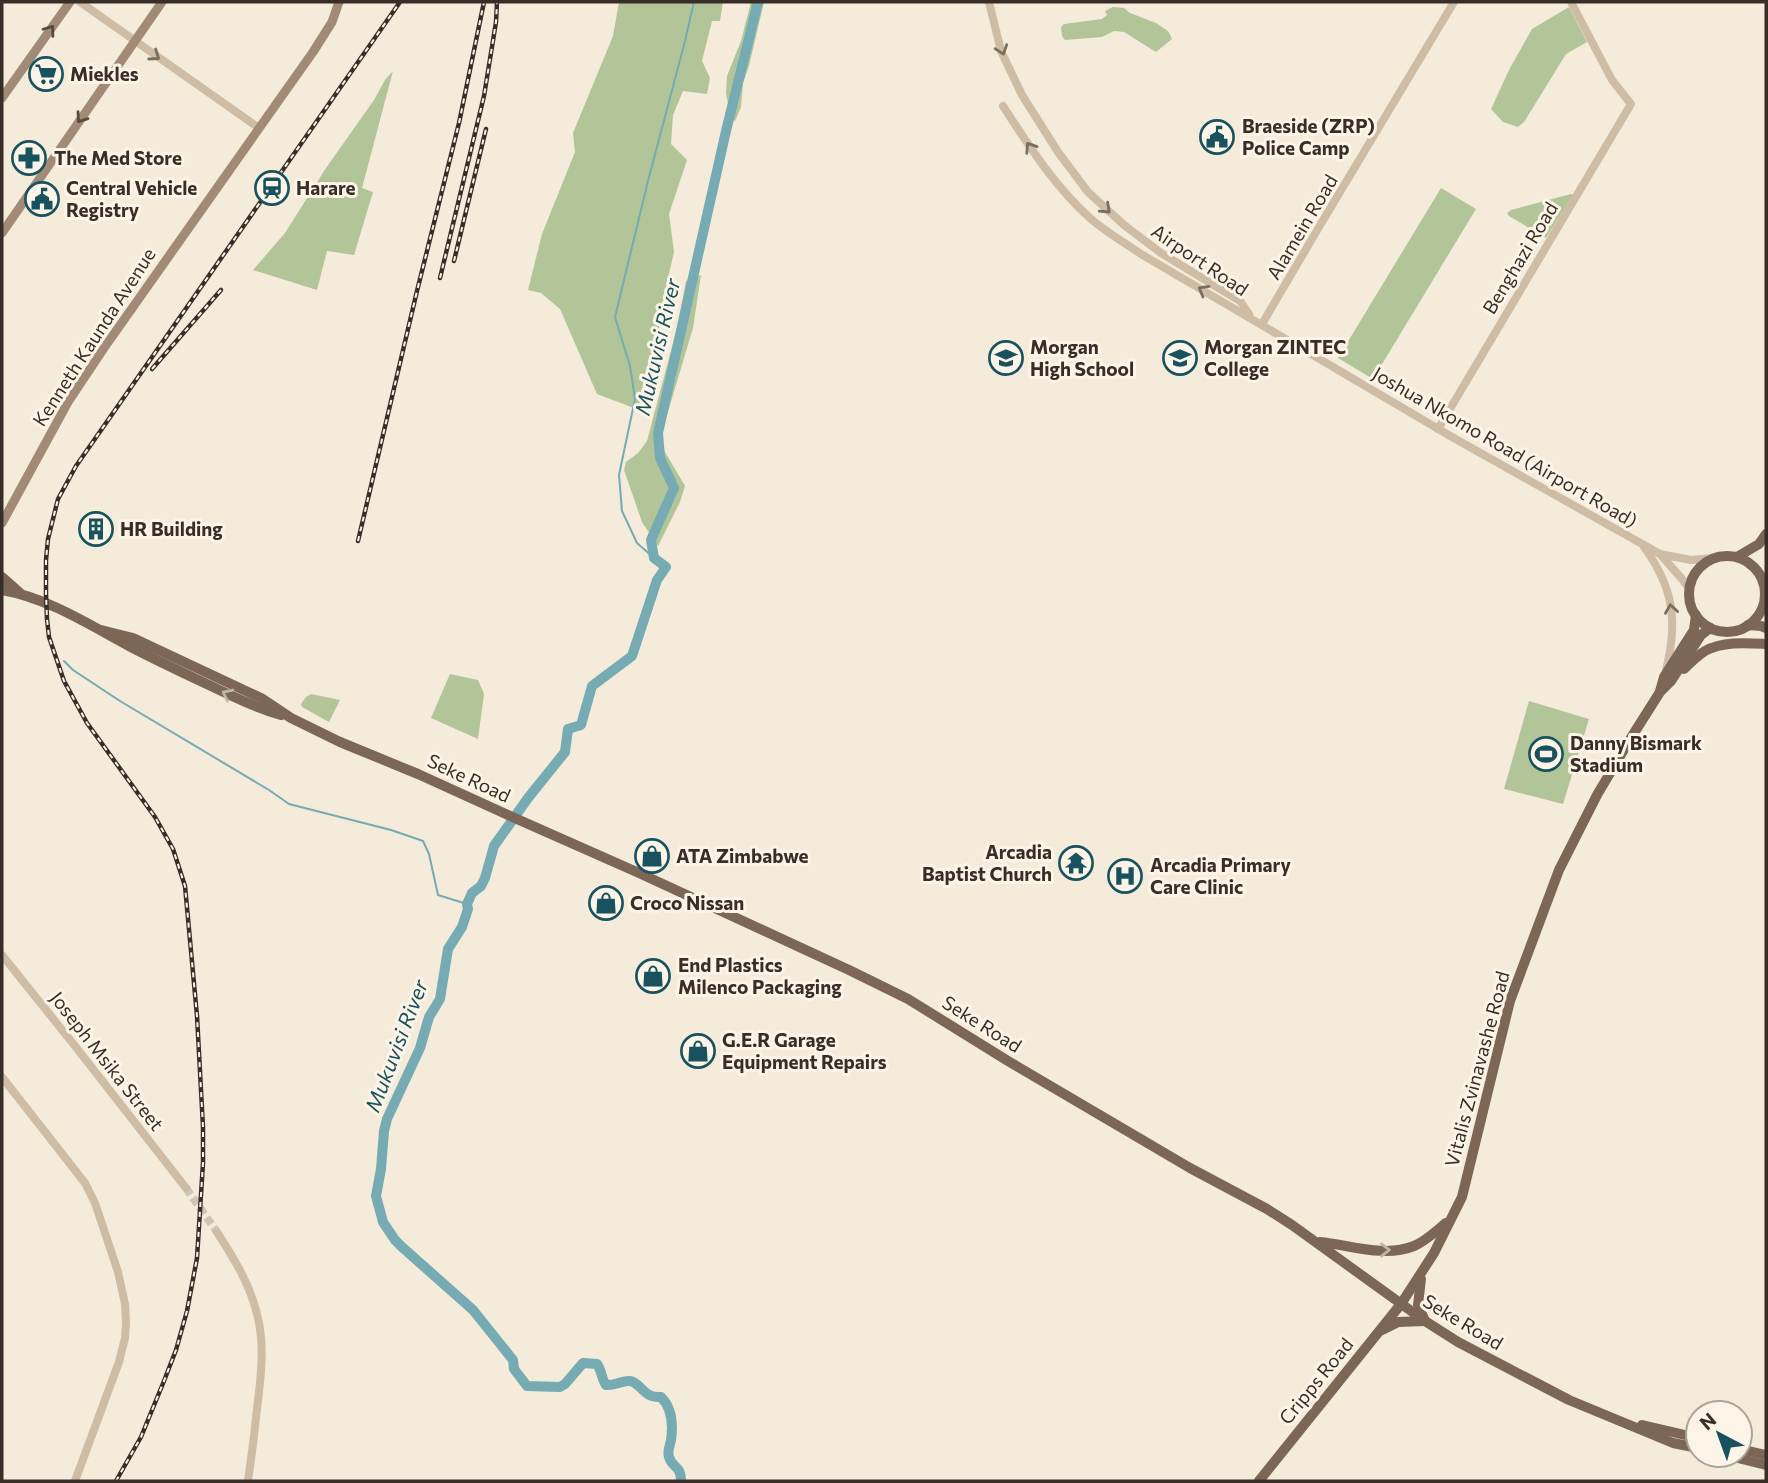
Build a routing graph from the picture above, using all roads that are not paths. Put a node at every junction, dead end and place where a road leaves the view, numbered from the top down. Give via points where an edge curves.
1 (70, 2) edge
2 (80, 2) edge
3 (162, 2) edge
4 (339, 2) edge
5 (989, 2) edge
6 (1454, 2) edge
7 (1571, 2) edge
8 (135, 41) junction
9 (2, 98) edge
10 (1003, 106) dead end
11 (259, 128) junction
12 (2, 233) edge
13 (1262, 324) junction
14 (1437, 429) junction
15 (2, 523) edge
16 (1766, 534) edge
17 (1642, 543) junction
18 (1759, 544) junction
19 (1660, 554) junction
20 (1737, 557) junction
21 (1714, 558) junction
22 (1756, 569) junction
23 (2, 577) edge
24 (2, 590) edge
25 (1690, 590) junction
26 (20, 593) junction
27 (1766, 594) edge
28 (1696, 615) junction
29 (1748, 625) junction
30 (1710, 628) junction
31 (1766, 628) edge
32 (1766, 644) edge
33 (1668, 679) junction
34 (2, 954) edge
35 (2, 1076) edge
36 (186, 1188) tunnel mouth
37 (1452, 1218) junction
38 (217, 1232) tunnel mouth
39 (1317, 1242) junction
40 (1423, 1272) junction
41 (1401, 1304) junction
42 (1424, 1321) junction
43 (1379, 1331) junction
44 (1620, 1421) junction
45 (1684, 1434) edge
46 (1684, 1445) edge
47 (75, 1481) edge
48 (248, 1481) edge
49 (1259, 1481) edge

9 -> 1 main road
2 - 8 street
3 - 8 main road
4 - 11 main road, Kenneth Kaunda Avenue via 326,33
5 -> 13 street, Airport Road via 1000,51 1022,95 1088,192 1151,246 1240,301
6 - 13 street, Alamein Road
7 - 14 street, Benghazi Road via 1612,80 1631,104
8 -> 11 street
8 -> 12 main road
13 -> 10 street, Airport Road via 1092,220 1063,191
11 - 15 main road, Kenneth Kaunda Avenue via 68,402
13 - 14 street, Joshua Nkomo Road (Airport Road)
14 - 17 street, Joshua Nkomo Road (Airport Road)
16 - 18 main road
17 - 19 street, Joshua Nkomo Road (Airport Road)
33 -> 17 street via 1673,635 1669,596
18 - 20 main road
18 - 22 main road
19 - 21 street via 1691,560
19 - 25 street
20 - 21 main road
20 - 22 main road
21 - 25 main road via 1697,571
22 - 27 main road
23 - 26 main road
24 - 26 main road
25 - 28 main road
26 - 39 main road, Seke Road via 102,630 133,638 261,698 340,742 639,873 908,999
27 - 29 main road
28 - 30 main road
28 - 33 main road, Vitalis Zvinavashe Road via 1694,630
29 - 30 main road via 1730,631
29 - 31 main road
30 - 33 main road, Vitalis Zvinavashe Road
32 - 33 main road via 1715,647
33 - 37 main road, Vitalis Zvinavashe Road via 1597,795 1559,870 1510,1001 1462,1197
34 - 36 street, Joseph Msika Street
35 - 47 street via 85,1183 125,1304 119,1362
39 -> 37 main road via 1402,1250 1428,1238
37 - 40 main road, Vitalis Zvinavashe Road
38 - 48 street via 253,1297 262,1339
39 - 41 main road, Seke Road
40 - 41 main road, Vitalis Zvinavashe Road
40 - 42 main road via 1418,1305
41 - 42 main road, Seke Road
41 - 43 main road, Cripps Road
42 - 43 main road via 1398,1322
42 - 44 main road, Seke Road via 1520,1376
43 - 49 main road, Cripps Road
44 - 45 main road, Seke Road
44 - 46 main road, Seke Road

